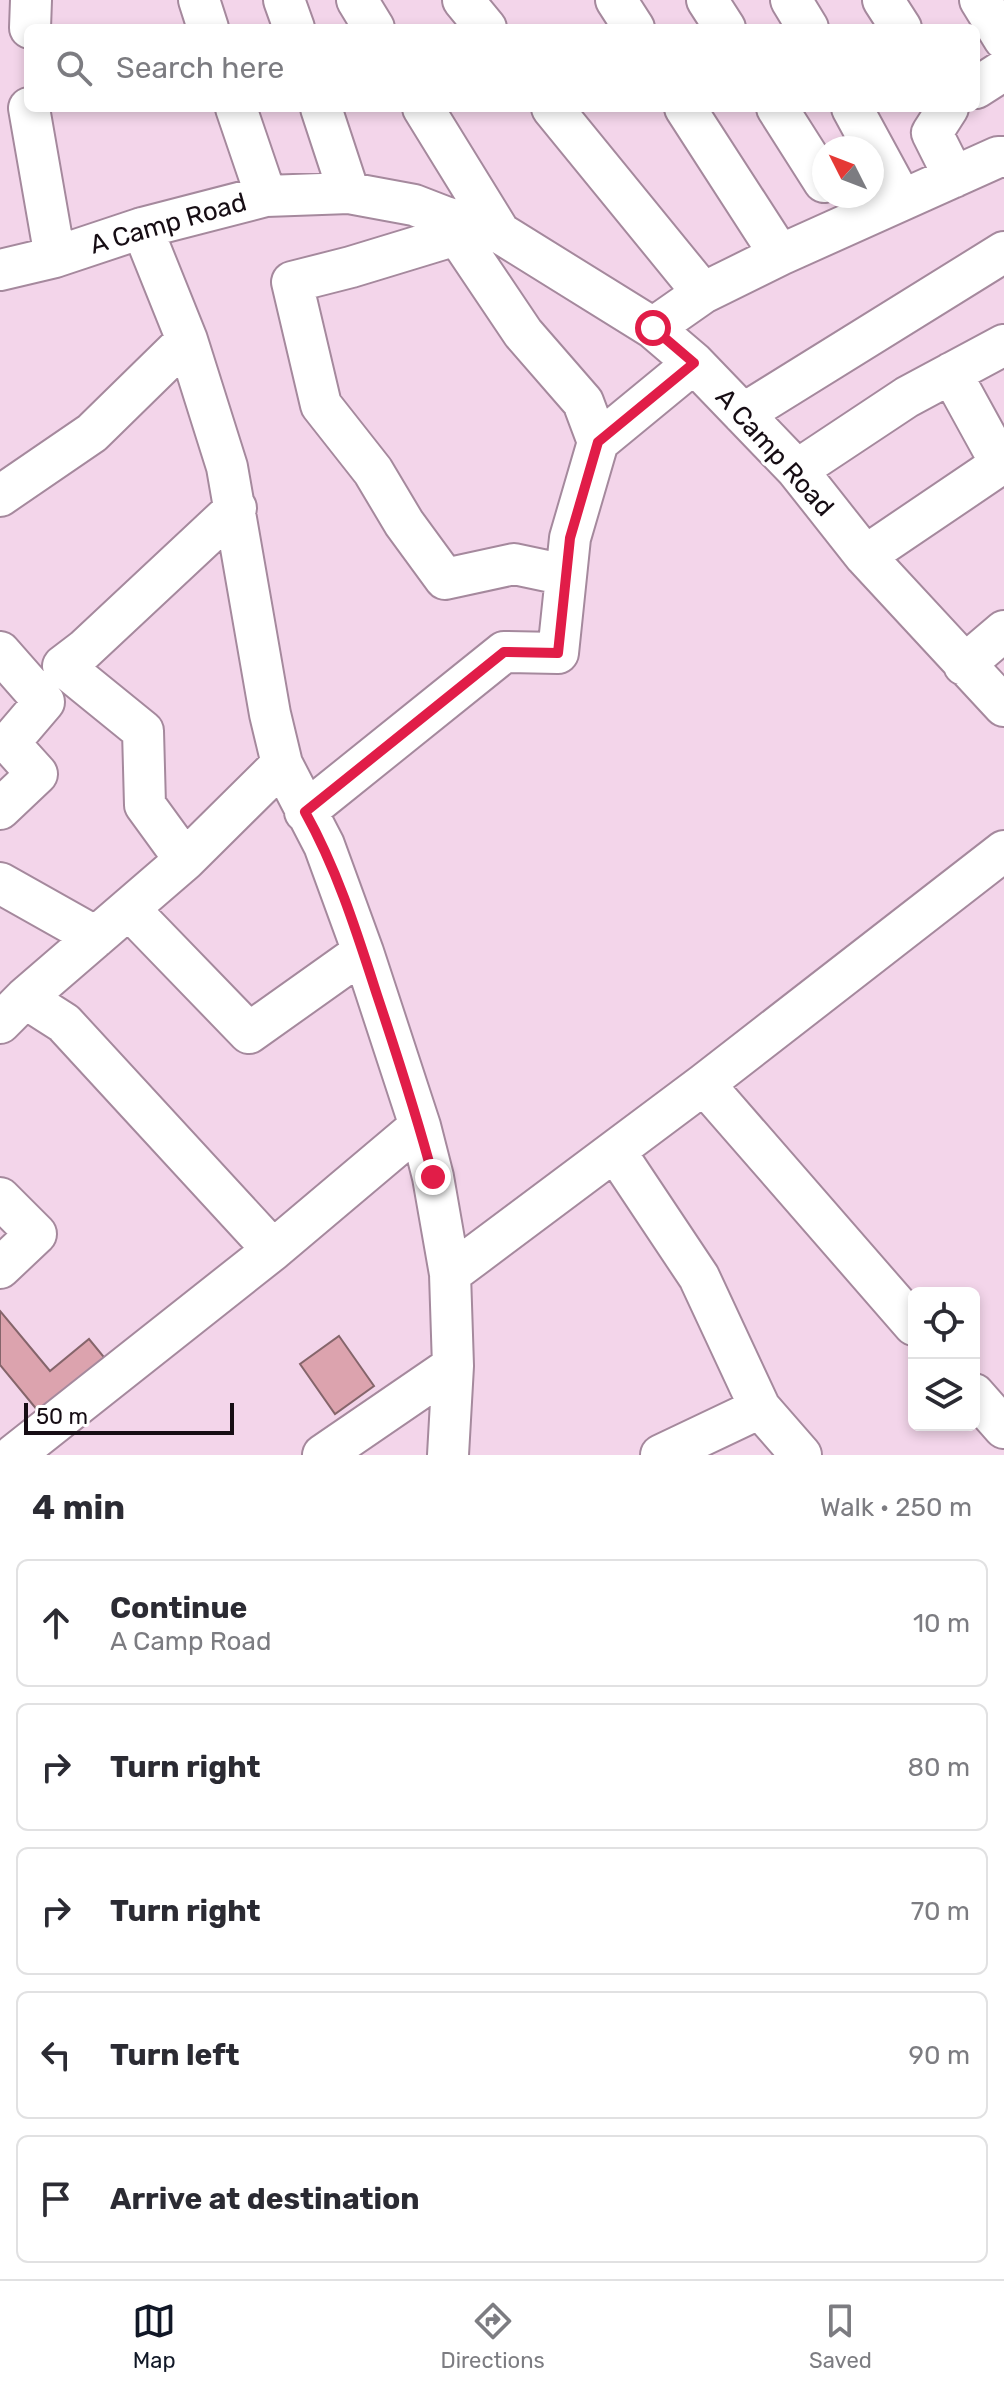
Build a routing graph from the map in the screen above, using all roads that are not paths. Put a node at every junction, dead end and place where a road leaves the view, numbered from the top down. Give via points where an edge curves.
1 (31, 0) edge
2 (199, 0) edge
3 (284, 0) edge
4 (357, 0) edge
5 (463, 0) edge
6 (616, 0) edge
7 (707, 0) edge
8 (791, 0) edge
9 (883, 0) edge
10 (980, 0) edge
11 (30, 24) edge
12 (207, 24) edge
13 (293, 24) edge
14 (372, 24) edge
15 (483, 24) edge
16 (631, 24) edge
17 (722, 24) edge
18 (806, 24) edge
19 (898, 24) edge
20 (1004, 39) edge
21 (1004, 70) edge
22 (980, 85) edge
23 (37, 112) edge
24 (237, 112) edge
25 (322, 112) edge
26 (425, 112) edge
27 (555, 112) edge
28 (688, 112) edge
29 (780, 112) edge
30 (854, 112) edge
31 (945, 112) edge
32 (1002, 159) edge
33 (812, 163) edge
34 (954, 177) junction
35 (349, 193) junction
36 (266, 196) junction
37 (902, 200) junction
38 (842, 210) edge
39 (445, 217) junction
40 (142, 228) junction
41 (500, 233) junction
42 (1004, 252) edge
43 (780, 255) junction
44 (55, 257) junction
45 (0, 270) edge
46 (703, 293) junction
47 (653, 328) junction
48 (187, 340) junction
49 (1004, 345) edge
50 (694, 363) junction
51 (951, 373) junction
52 (743, 414) junction
53 (598, 442) junction
54 (797, 470) junction
55 (0, 496) edge
56 (236, 508) junction
57 (865, 556) junction
58 (566, 575) junction
59 (1004, 631) edge
60 (0, 652) edge
61 (964, 665) junction
62 (1004, 706) edge
63 (282, 764) junction
64 (0, 809) edge
65 (305, 812) junction
66 (1004, 851) edge
67 (185, 860) junction
68 (0, 883) edge
69 (129, 909) junction
70 (96, 937) junction
71 (363, 952) junction
72 (13, 1011) edge
73 (704, 1084) junction
74 (420, 1126) junction
75 (615, 1151) junction
76 (0, 1198) edge
77 (273, 1250) junction
78 (0, 1268) edge
79 (450, 1274) junction
80 (908, 1318) edge
81 (453, 1366) junction
82 (980, 1401) edge
83 (760, 1408) junction
84 (1004, 1428) edge
85 (14, 1455) edge
86 (323, 1455) edge
87 (448, 1455) edge
88 (661, 1455) edge
89 (801, 1455) edge

1 - 11 street
2 - 12 street
3 - 13 street
4 - 14 street
5 - 15 street
6 - 16 street
7 - 17 street
8 - 18 street
9 - 19 street
10 - 20 street
21 - 22 street
23 - 44 street
24 - 36 street
25 - 35 street
26 - 41 street
27 - 46 street
28 - 43 street
29 - 33 street
30 - 37 street
31 - 34 street via 932,133
32 - 34 street
34 - 37 street
35 - 36 street, A Camp Road
35 - 39 street, A Camp Road via 414,205
36 - 40 street, A Camp Road
37 - 38 street
38 - 43 street
39 - 41 street, A Camp Road
39 - 53 street via 523,333 583,402
39 - 58 street via 443,239 292,282 321,405 373,471 445,579 514,564
40 - 44 street, A Camp Road
40 - 48 street
41 - 47 street, A Camp Road
42 - 52 street
43 - 46 street
44 - 45 street, A Camp Road
46 - 47 street
47 - 50 street, A Camp Road
48 - 55 street via 92,433
48 - 56 street
49 - 51 street
50 - 52 street, A Camp Road
50 - 53 street
51 - 54 street
51 - 57 street via 1001,464
52 - 54 street, A Camp Road
53 - 58 street via 570,538
54 - 57 street, A Camp Road
56 - 63 street
56 - 67 street via 63,666 143,731 145,805
57 - 61 street, A Camp Road
58 - 65 street via 558,653 504,652
59 - 61 street
60 - 64 street via 44,702 9,743 37,774
61 - 62 street, A Camp Road
63 - 65 street
63 - 67 street
65 - 71 street via 324,845
66 - 73 street
67 - 69 street
68 - 70 street
69 - 70 street
69 - 71 street via 249,1033
70 - 72 street
71 - 74 street
72 - 77 street via 64,1023
73 - 75 street
73 - 80 street
74 - 77 street
74 - 79 street
75 - 79 street
75 - 83 street via 699,1277
76 - 78 street via 36,1234
77 - 85 street
79 - 81 street
81 - 86 street
81 - 87 street
82 - 84 street
83 - 88 street
83 - 89 street

